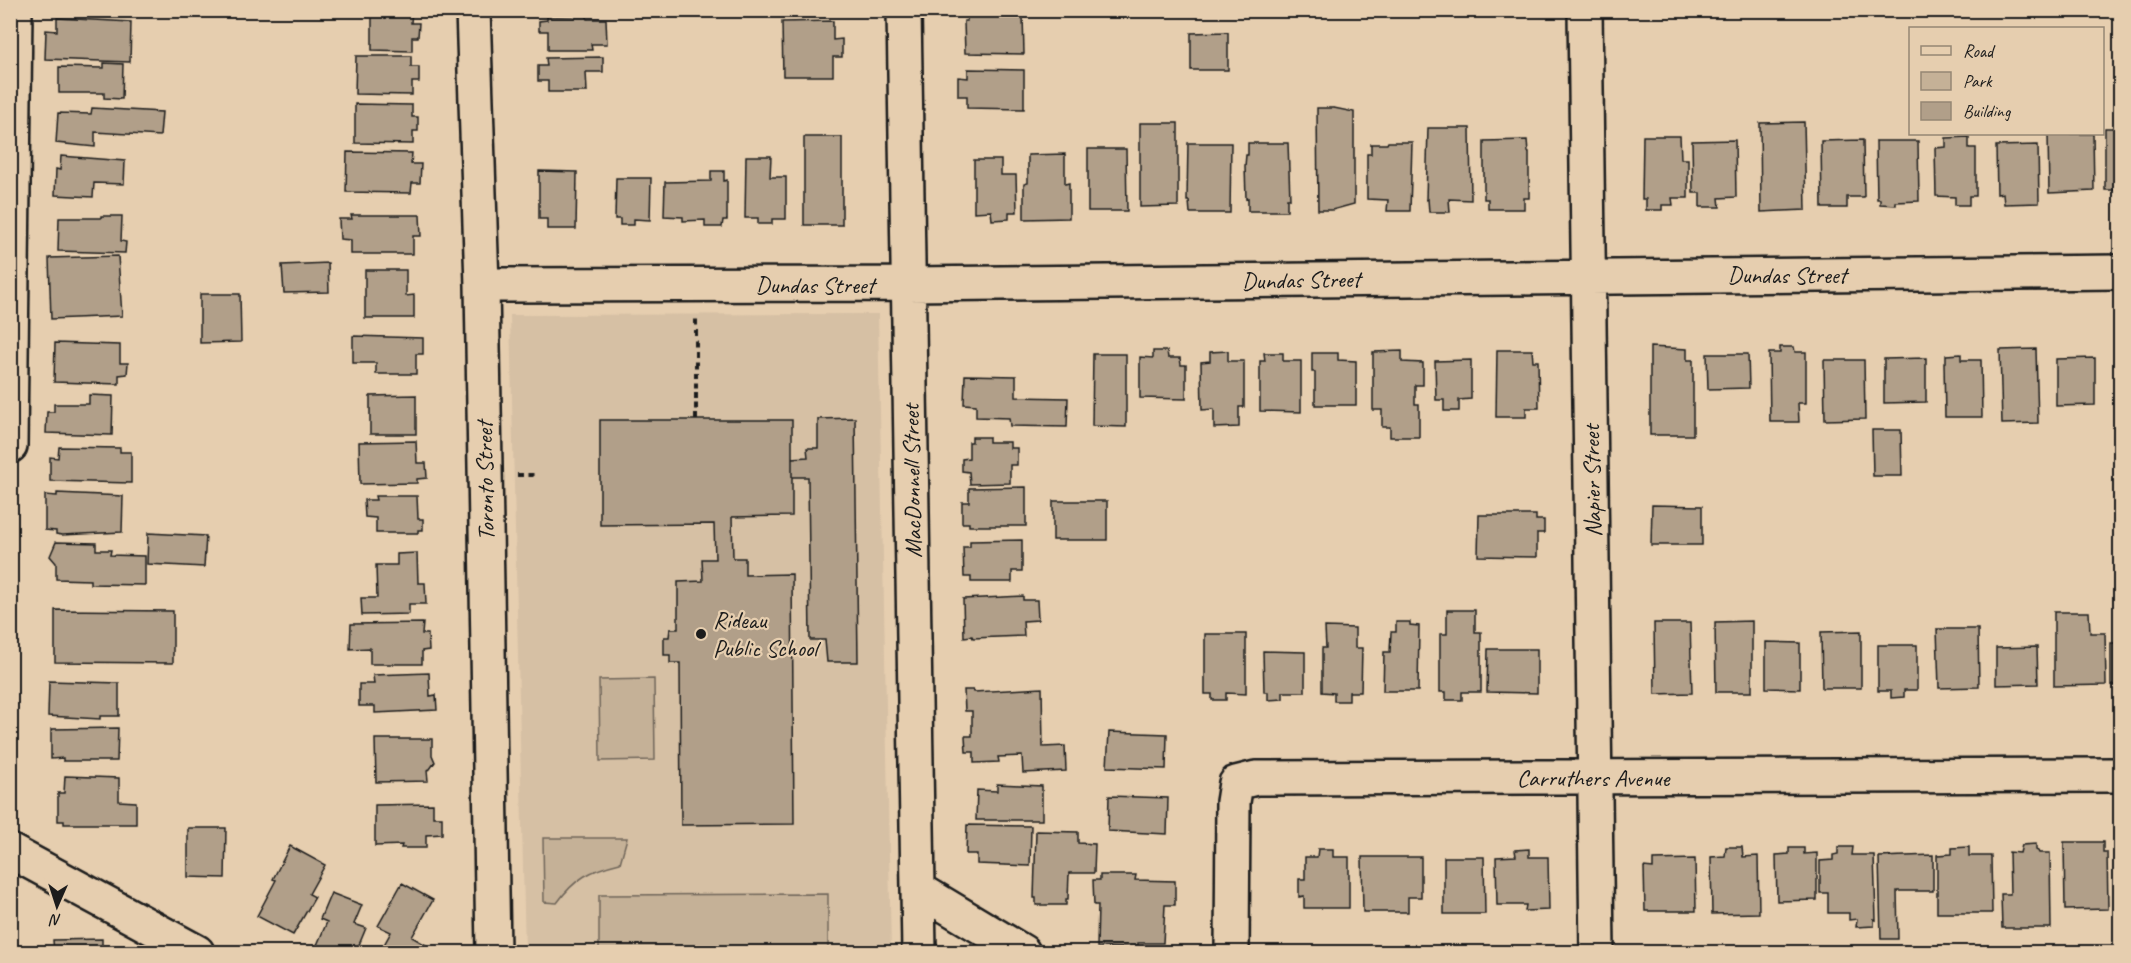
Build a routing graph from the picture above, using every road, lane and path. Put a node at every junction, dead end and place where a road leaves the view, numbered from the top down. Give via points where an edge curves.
1 (15, 10) edge
2 (473, 10) edge
3 (904, 10) edge
4 (1585, 10) edge
5 (2121, 272) edge
6 (1589, 276) junction
7 (909, 284) junction
8 (482, 285) junction
9 (698, 285) junction
10 (696, 420) dead end
11 (10, 446) edge
12 (510, 475) dead end
13 (534, 475) dead end
14 (2121, 775) edge
15 (1595, 778) junction
16 (10, 851) edge
17 (918, 889) junction
18 (197, 952) edge
19 (493, 952) edge
20 (919, 952) edge
21 (1023, 952) edge
22 (1232, 952) edge
23 (1597, 952) edge

1 - 11 street
2 - 8 street, Toronto Street
3 - 7 street, MacDonnell Street
4 - 6 street, Napier Street
5 - 6 street, Dundas Street
6 - 7 street, Dundas Street
6 - 15 street, Napier Street
7 - 9 street, Dundas Street
7 - 17 street, MacDonnell Street
8 - 9 street, Dundas Street
8 - 19 street, Toronto Street
9 - 10 path
12 - 13 path
14 - 15 street, Carruthers Avenue
15 - 22 street, Carruthers Avenue via 1256,778 1236,783
15 - 23 street, Napier Street
16 - 18 street
17 - 20 street, MacDonnell Street
17 - 21 street

